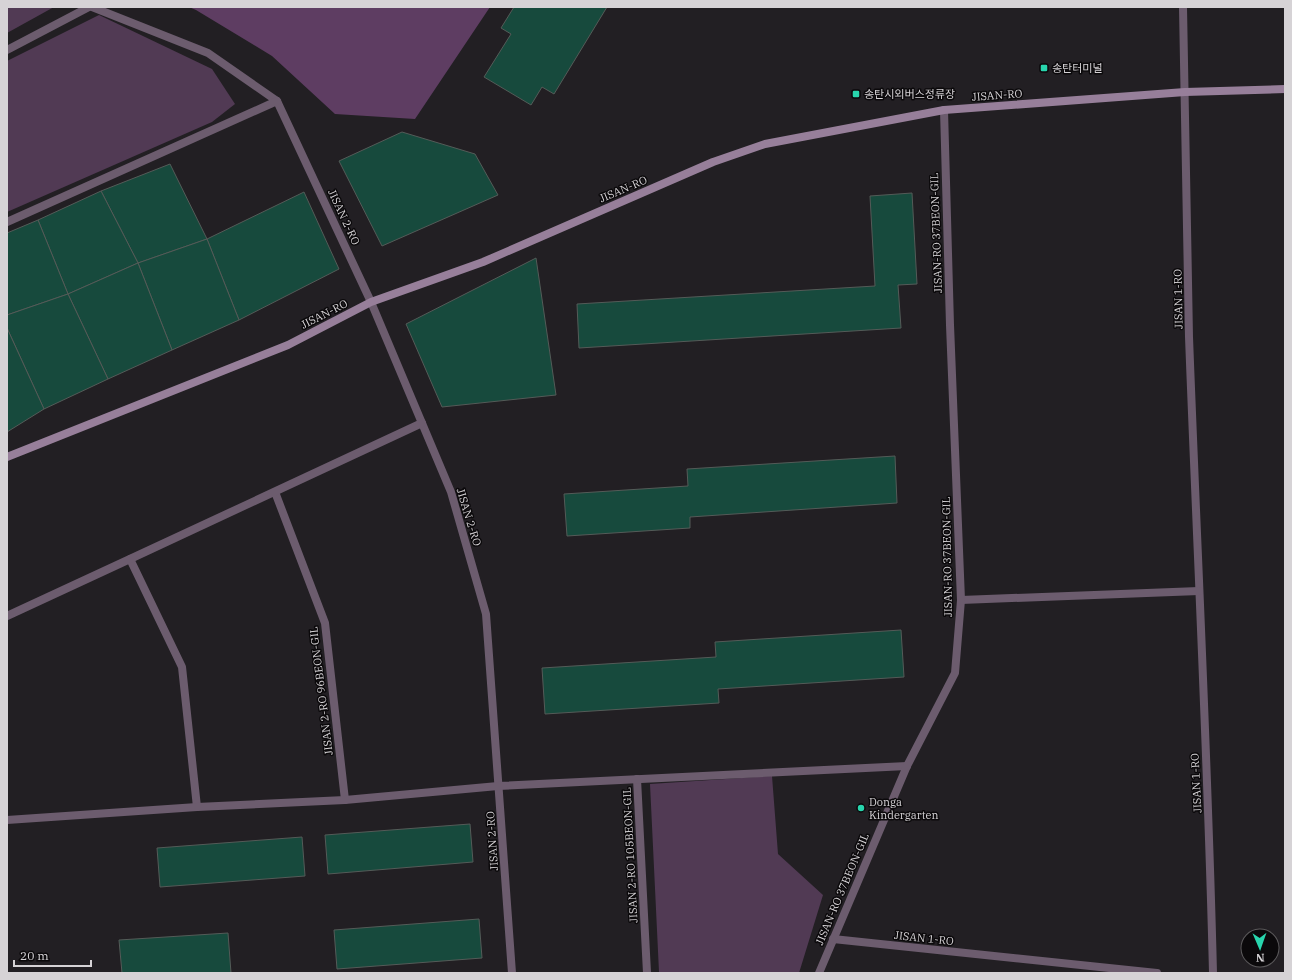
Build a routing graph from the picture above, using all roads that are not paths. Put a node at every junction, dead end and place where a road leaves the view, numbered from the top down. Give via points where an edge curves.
1 (91, 7) edge
2 (1183, 7) edge
3 (7, 50) edge
4 (1285, 89) edge
5 (1185, 92) junction
6 (277, 101) junction
7 (944, 110) junction
8 (7, 222) edge
9 (371, 302) junction
10 (422, 423) junction
11 (7, 457) edge
12 (275, 492) junction
13 (130, 560) junction
14 (1199, 591) junction
15 (961, 600) junction
16 (7, 616) edge
17 (907, 766) junction
18 (637, 779) junction
19 (498, 786) junction
20 (345, 800) junction
21 (197, 807) junction
22 (7, 820) edge
23 (833, 939) junction
24 (512, 973) edge
25 (647, 973) edge
26 (819, 973) edge
27 (1157, 973) edge
28 (1213, 973) edge

1 - 3 street
1 - 6 street via 208,53
2 - 5 street, JISAN 1-RO
4 - 5 main road, JISAN-RO
5 - 7 main road, JISAN-RO
5 - 14 street, JISAN 1-RO via 1189,333
6 - 8 street
6 - 9 street, JISAN 2-RO
7 - 9 main road, JISAN-RO via 765,144 713,162 483,262
7 - 15 street, JISAN-RO 37BEON-GIL
9 - 10 street, JISAN 2-RO
9 - 11 main road, JISAN-RO via 288,345
10 - 12 street
10 - 19 street, JISAN 2-RO via 451,492 486,614
12 - 13 street
12 - 20 street, JISAN 2-RO 96BEON-GIL via 325,623
13 - 16 street
13 - 21 street via 182,667
14 - 15 street
14 - 28 street, JISAN 1-RO
15 - 17 street, JISAN-RO 37BEON-GIL via 955,673
17 - 18 street
17 - 23 street, JISAN-RO 37BEON-GIL
18 - 19 street, JISAN 2-RO 105BEON-GIL
18 - 25 street, JISAN 2-RO 105BEON-GIL
19 - 20 street
19 - 24 street, JISAN 2-RO
20 - 21 street
21 - 22 street
23 - 26 street, JISAN-RO 37BEON-GIL
23 - 27 street, JISAN 1-RO

